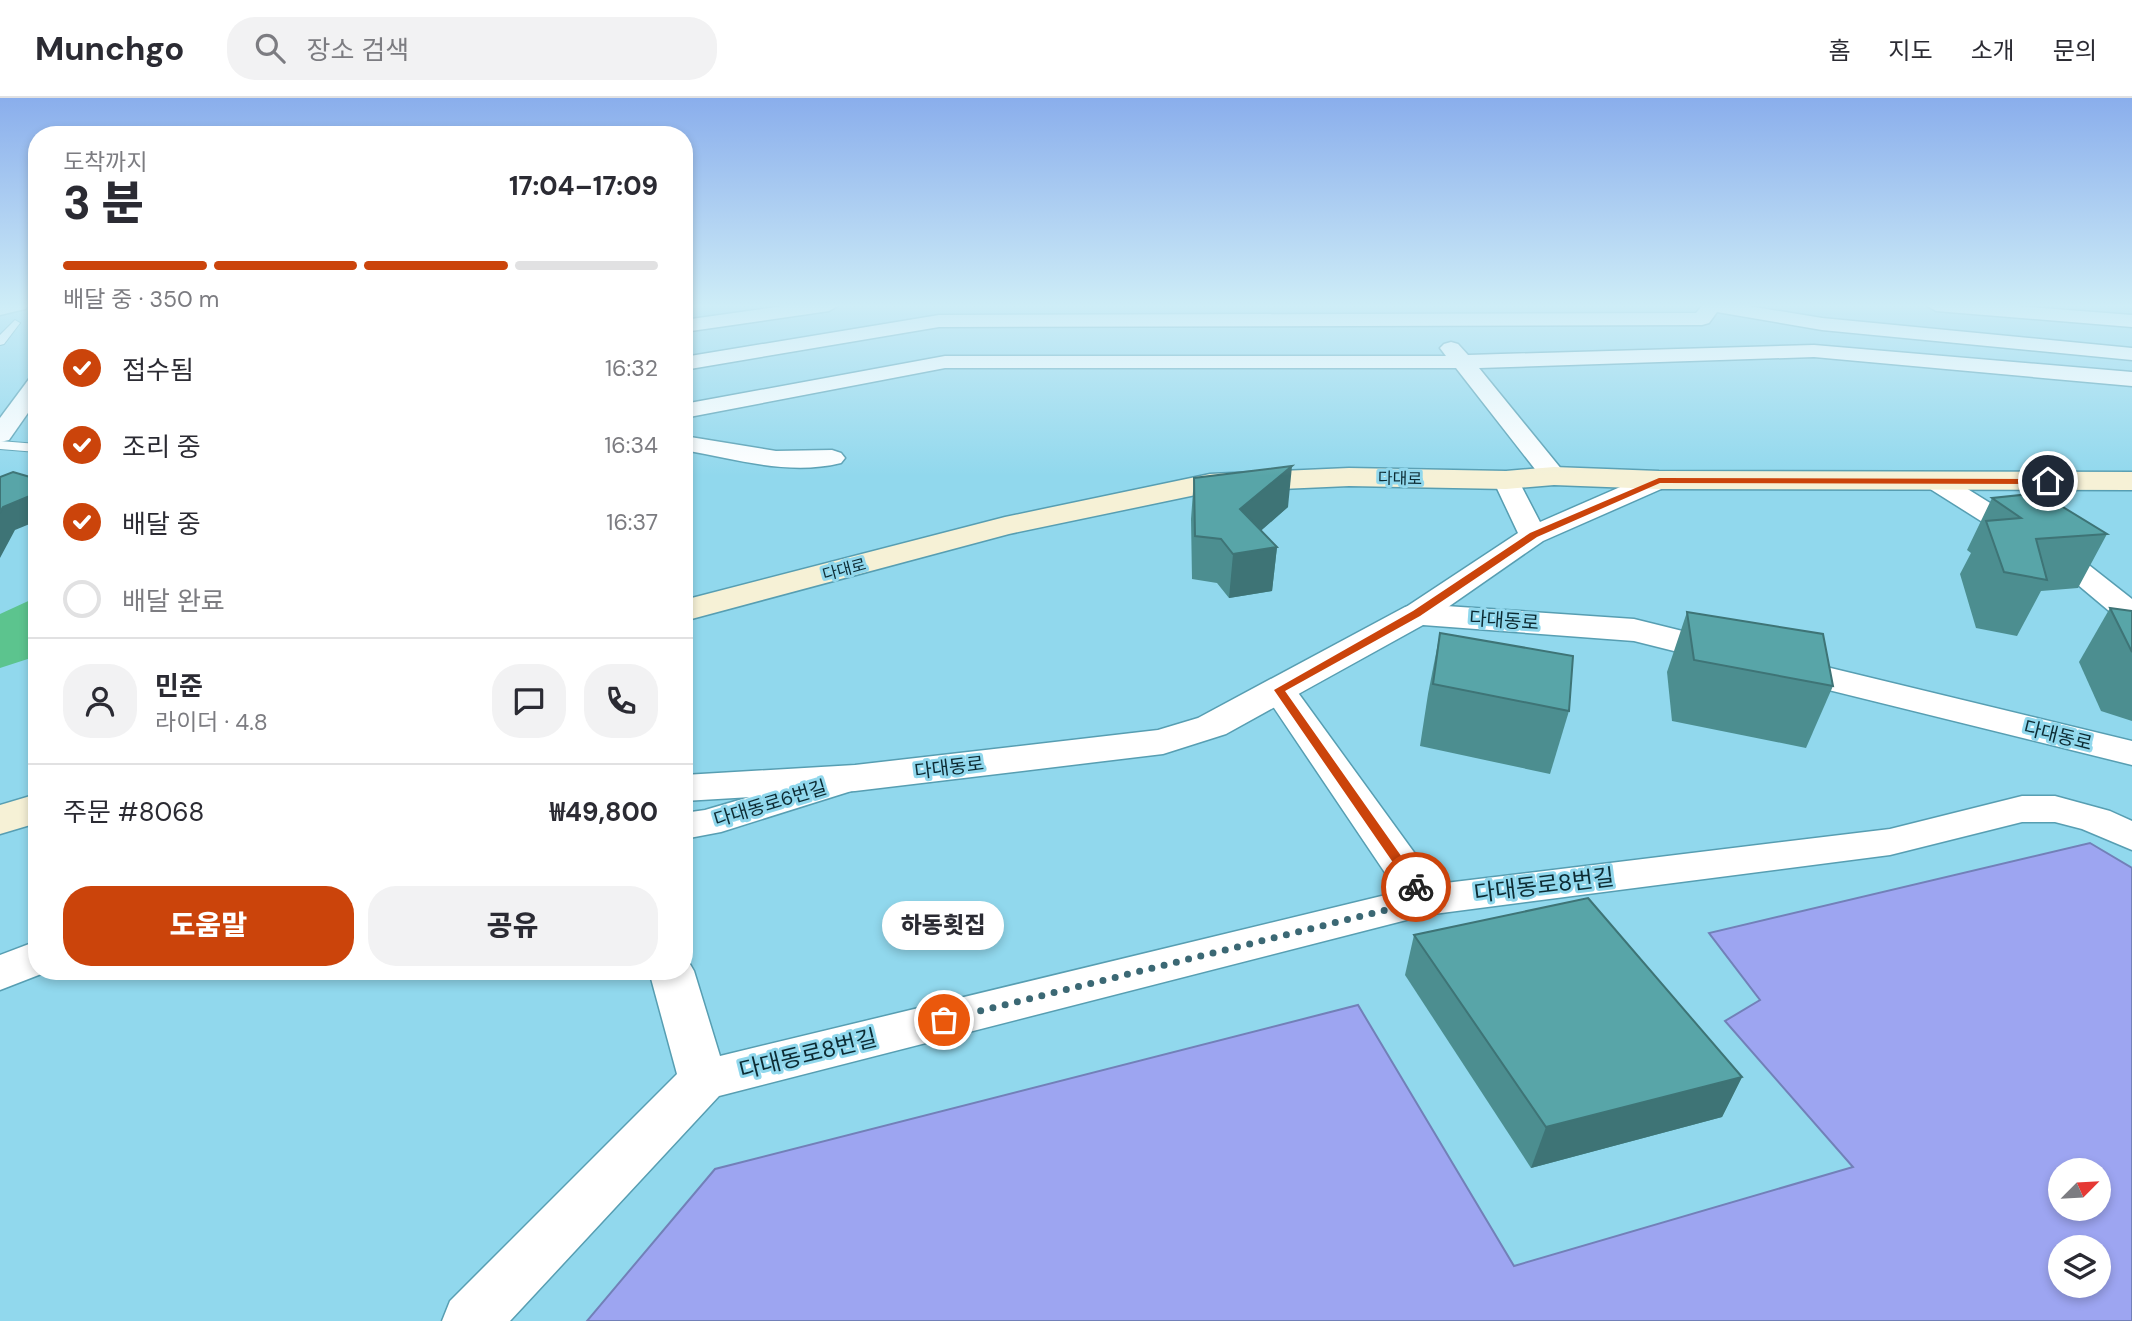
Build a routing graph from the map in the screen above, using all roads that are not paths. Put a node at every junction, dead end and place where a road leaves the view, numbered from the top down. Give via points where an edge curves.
1 (945, 362) edge
2 (955, 362) edge
3 (1432, 362) edge
4 (1459, 362) edge
5 (1940, 362) edge
6 (1088, 363) joint
7 (2132, 379) edge
8 (28, 396) edge
9 (693, 409) edge
10 (0, 435) edge
11 (693, 444) edge
12 (0, 445) edge
13 (28, 448) edge
14 (832, 458) dead end
15 (1554, 475) junction
16 (1507, 480) junction
17 (1659, 480) junction
18 (1936, 481) junction
19 (2132, 481) edge
20 (1533, 535) junction
21 (693, 609) edge
22 (1416, 614) junction
23 (2132, 614) edge
24 (1279, 690) junction
25 (2132, 753) edge
26 (855, 778) junction
27 (693, 787) edge
28 (28, 811) edge
29 (0, 820) edge
30 (693, 824) edge
31 (2132, 837) edge
32 (1426, 900) junction
33 (28, 962) edge
34 (0, 973) edge
35 (674, 980) edge
36 (703, 1080) junction
37 (471, 1321) edge

1 - 9 street
2 - 6 street
3 - 6 street
4 - 15 street
5 - 7 street
8 - 10 street
11 - 14 street via 751,457 804,462
12 - 13 lane
15 - 16 main road, 다대로
15 - 17 main road, 다대로
16 - 20 street
16 - 21 main road, 다대로 via 1349,477 1210,483 1005,526
17 - 18 main road, 다대로
17 - 20 street
18 - 19 main road, 다대로
18 - 23 street via 2075,568
20 - 22 street
22 - 24 street, 다대동로
22 - 25 street, 다대동로 via 1634,630
24 - 26 street, 다대동로 via 1212,726 1163,742
24 - 32 street
26 - 27 street, 다대동로
26 - 30 street, 다대동로6번길
28 - 29 main road
31 - 32 street, 다대동로8번길 via 2096,820 2055,809 2022,809 1890,842
32 - 36 street, 다대동로8번길
33 - 34 street
35 - 36 street
36 - 37 street

